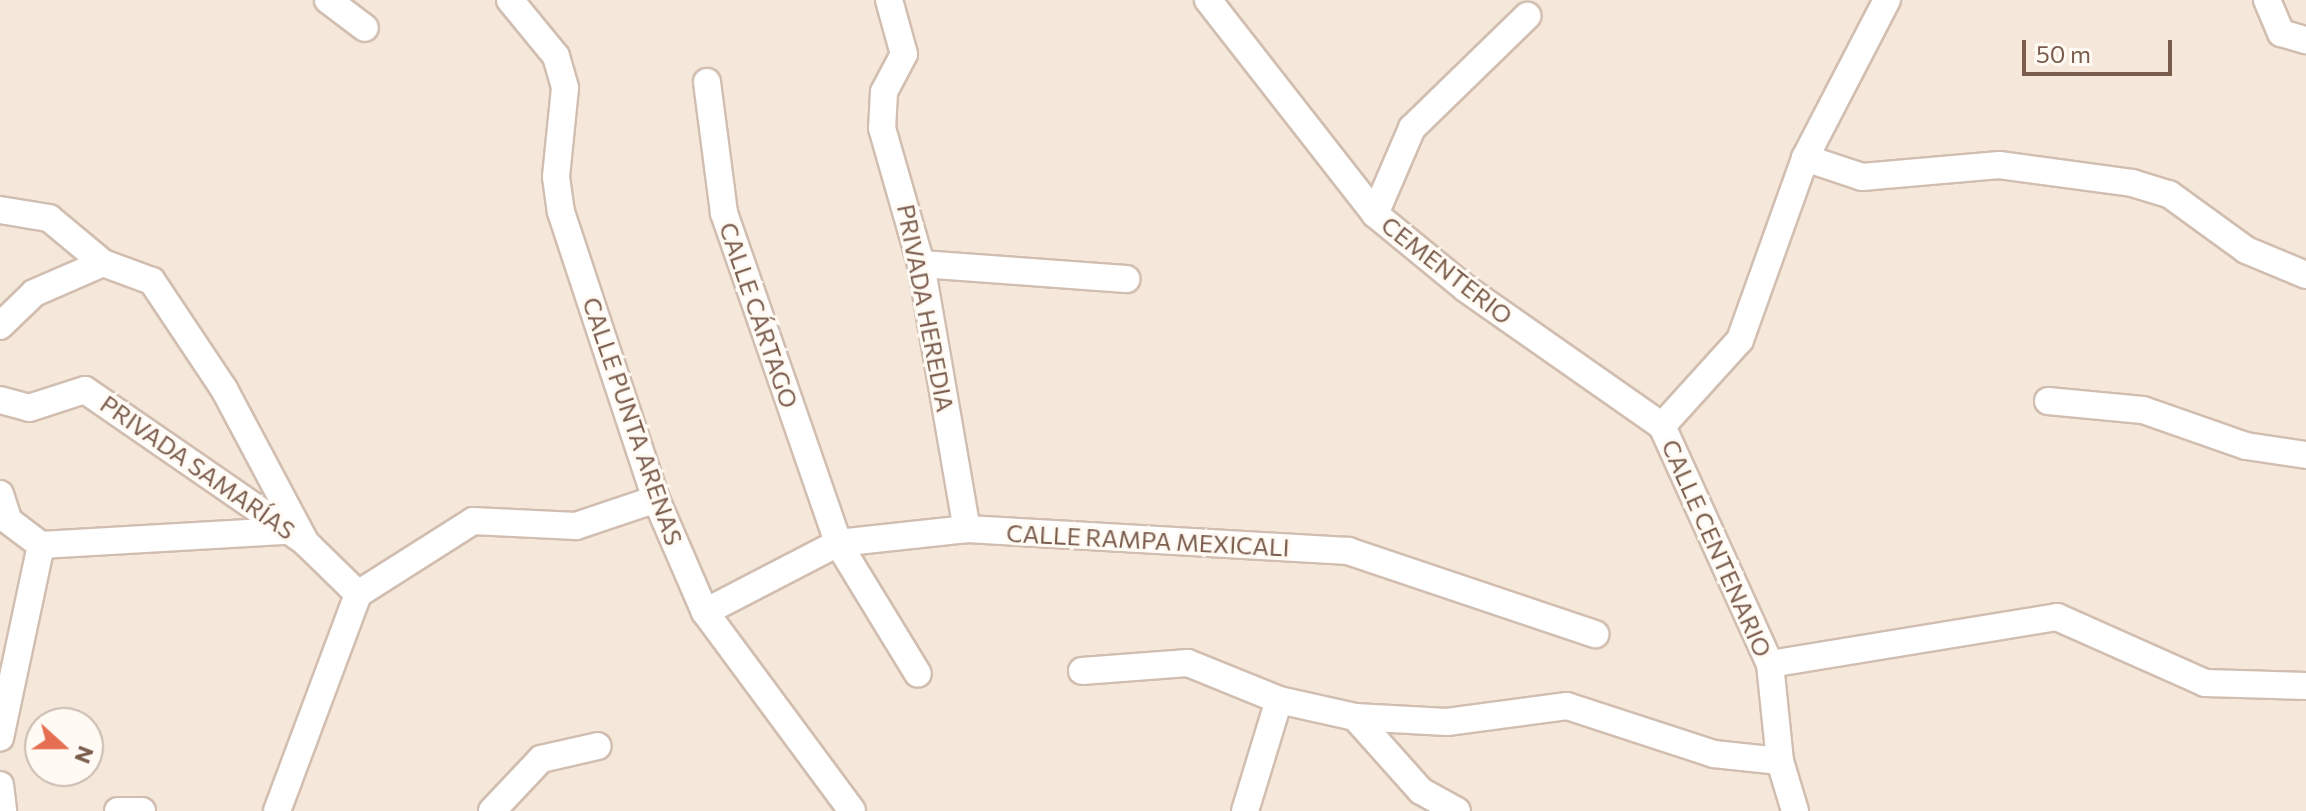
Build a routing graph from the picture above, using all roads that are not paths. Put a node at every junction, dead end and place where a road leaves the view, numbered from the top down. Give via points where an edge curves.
1 (328, 0) edge
2 (510, 0) edge
3 (889, 0) edge
4 (1208, 0) edge
5 (1887, 0) edge
6 (2267, 0) edge
7 (1527, 16) dead end
8 (365, 28) dead end
9 (2306, 40) edge
10 (707, 82) dead end
11 (1805, 158) junction
12 (0, 210) edge
13 (1375, 214) junction
14 (103, 263) junction
15 (921, 264) junction
16 (2306, 275) edge
17 (1126, 279) dead end
18 (0, 326) edge
19 (0, 400) edge
20 (2048, 401) dead end
21 (1662, 426) junction
22 (2306, 455) edge
23 (0, 494) edge
24 (656, 499) junction
25 (5, 522) edge
26 (967, 529) junction
27 (296, 537) junction
28 (838, 543) junction
29 (41, 545) junction
30 (358, 594) junction
31 (705, 612) junction
32 (1595, 634) dead end
33 (1770, 664) junction
34 (1082, 671) dead end
35 (918, 674) dead end
36 (2306, 686) edge
37 (1279, 700) junction
38 (1355, 717) junction
39 (0, 738) edge
40 (598, 746) dead end
41 (1780, 761) junction
42 (0, 785) edge
43 (3, 811) edge
44 (118, 811) edge
45 (142, 811) edge
46 (277, 811) edge
47 (492, 811) edge
48 (852, 811) edge
49 (1245, 811) edge
50 (1457, 811) edge
51 (1795, 811) edge

1 - 8 street
2 - 24 street, CALLE PUNTA ARENAS via 556,56 565,88 556,177 561,212
3 - 15 street, PRIVADA HEREDIA via 904,54 884,92 882,128
4 - 13 street, CEMENTERIO
5 - 11 street
6 - 9 street via 2281,33
7 - 13 street via 1412,128
10 - 28 street, CALLE CÁRTAGO via 724,213
11 - 16 street via 1862,177 1999,165 2132,183 2169,194 2246,250
11 - 21 street via 1740,340
12 - 14 street via 49,218
13 - 21 street, CEMENTERIO via 1465,288
14 - 18 street via 34,293
14 - 27 street via 152,281 224,389
15 - 17 street
15 - 26 street, PRIVADA HEREDIA
19 - 27 street, PRIVADA SAMARÍAS via 29,408 85,390
20 - 22 street via 2143,410 2246,446
21 - 33 street, CALLE CENTENARIO
23 - 25 street
24 - 30 street via 576,526 473,521
24 - 31 street, CALLE PUNTA ARENAS
25 - 29 street
26 - 28 street, CALLE RAMPA MEXICALI
26 - 32 street, CALLE RAMPA MEXICALI via 1348,551
27 - 29 street via 119,535
27 - 30 street
28 - 31 street, CALLE RAMPA MEXICALI
28 - 35 street, CALLE CÁRTAGO
29 - 39 street
30 - 46 street
31 - 48 street, CALLE PUNTA ARENAS
33 - 36 street via 2057,617 2205,683
33 - 41 street, CALLE CENTENARIO
34 - 37 street via 1188,663
37 - 38 street
37 - 49 street
38 - 41 street via 1447,722 1567,706 1714,754
38 - 50 street via 1421,791
40 - 47 street via 541,759
41 - 51 street, CALLE CENTENARIO
42 - 43 street
44 - 45 street

